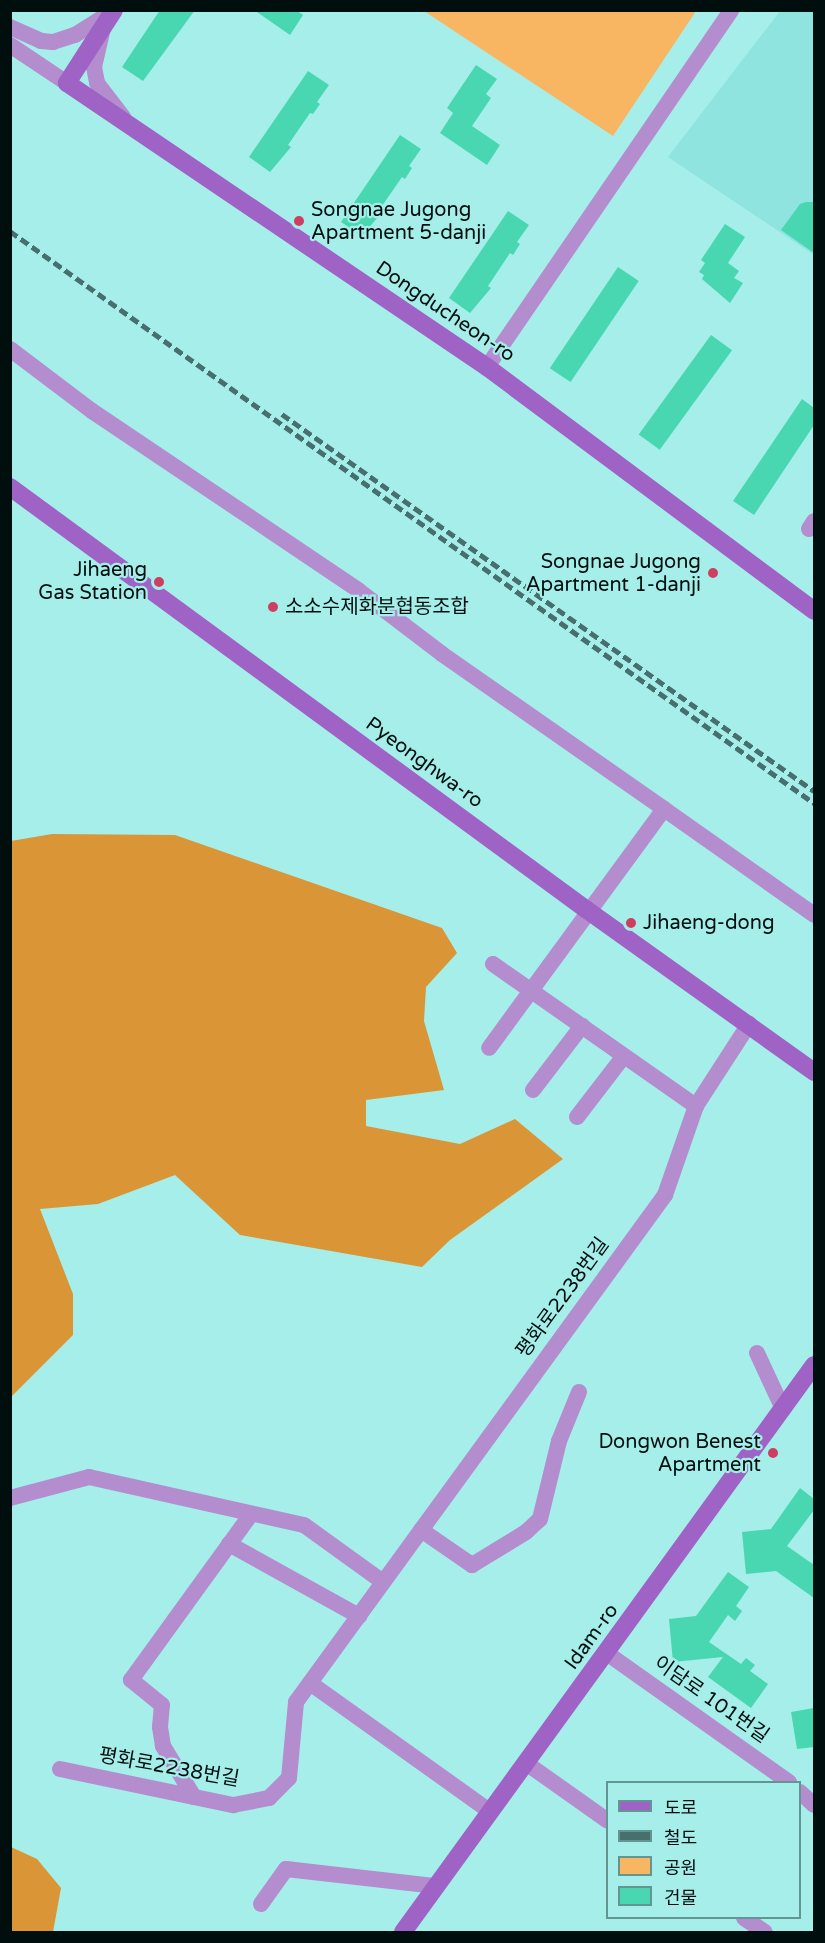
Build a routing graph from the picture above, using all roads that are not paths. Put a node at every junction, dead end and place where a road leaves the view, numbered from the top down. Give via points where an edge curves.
1 (114, 10) edge
2 (731, 10) edge
3 (10, 27) edge
4 (103, 28) junction
5 (10, 45) edge
6 (67, 83) junction
7 (131, 127) junction
8 (10, 349) edge
9 (487, 367) junction
10 (10, 487) edge
11 (814, 611) edge
12 (664, 809) junction
13 (587, 910) junction
14 (814, 915) edge
15 (493, 964) dead end
16 (532, 991) junction
17 (749, 1024) junction
18 (582, 1026) junction
19 (489, 1048) dead end
20 (624, 1056) junction
21 (814, 1072) edge
22 (533, 1089) dead end
23 (696, 1106) junction
24 (577, 1117) dead end
25 (758, 1353) dead end
26 (814, 1365) edge
27 (579, 1392) dead end
28 (783, 1409) junction
29 (10, 1498) edge
30 (251, 1514) junction
31 (421, 1530) junction
32 (229, 1544) junction
33 (383, 1582) junction
34 (359, 1616) junction
35 (608, 1654) junction
36 (310, 1683) junction
37 (526, 1763) junction
38 (60, 1769) dead end
39 (788, 1781) edge
40 (801, 1793) edge
41 (194, 1797) junction
42 (814, 1805) edge
43 (491, 1812) junction
44 (606, 1820) edge
45 (436, 1886) junction
46 (261, 1904) dead end
47 (747, 1919) edge
48 (403, 1932) edge
49 (765, 1932) edge

1 - 3 street via 75,35 53,42 41,41
1 - 4 street
2 - 9 street
4 - 6 street
4 - 7 street via 94,68 97,83
5 - 6 street, Dongducheon-ro
6 - 7 street, Dongducheon-ro
7 - 9 street, Dongducheon-ro
8 - 12 street via 92,411 358,590 442,654
9 - 11 street, Dongducheon-ro
10 - 13 street, Pyeonghwa-ro
12 - 13 street
12 - 14 street
13 - 16 street
13 - 17 street, Pyeonghwa-ro
15 - 16 street
16 - 18 street
16 - 19 street
17 - 21 street, Pyeonghwa-ro
17 - 23 street, 평화로2238번길
18 - 20 street
18 - 22 street
20 - 23 street
20 - 24 street
23 - 31 street, 평화로2238번길 via 665,1195
25 - 28 street
26 - 28 street, Idam-ro
27 - 31 street via 559,1442 540,1519 526,1532 472,1565
28 - 35 street, Idam-ro
29 - 30 street via 89,1478
30 - 32 street
30 - 33 street via 304,1525
31 - 33 street, 평화로2238번길
32 - 34 street
32 - 41 street via 131,1680 162,1705 163,1746
33 - 34 street, 평화로2238번길
34 - 36 street, 평화로2238번길
35 - 37 street, Idam-ro
35 - 39 street, 이담로 101번길
36 - 41 street, 평화로2238번길 via 296,1702 289,1778 269,1798 233,1805
36 - 43 street
37 - 43 street, Idam-ro
37 - 44 street
38 - 41 street, 평화로2238번길
40 - 42 street
43 - 45 street, Idam-ro
45 - 46 street via 286,1869
45 - 48 street, Idam-ro
47 - 49 street

